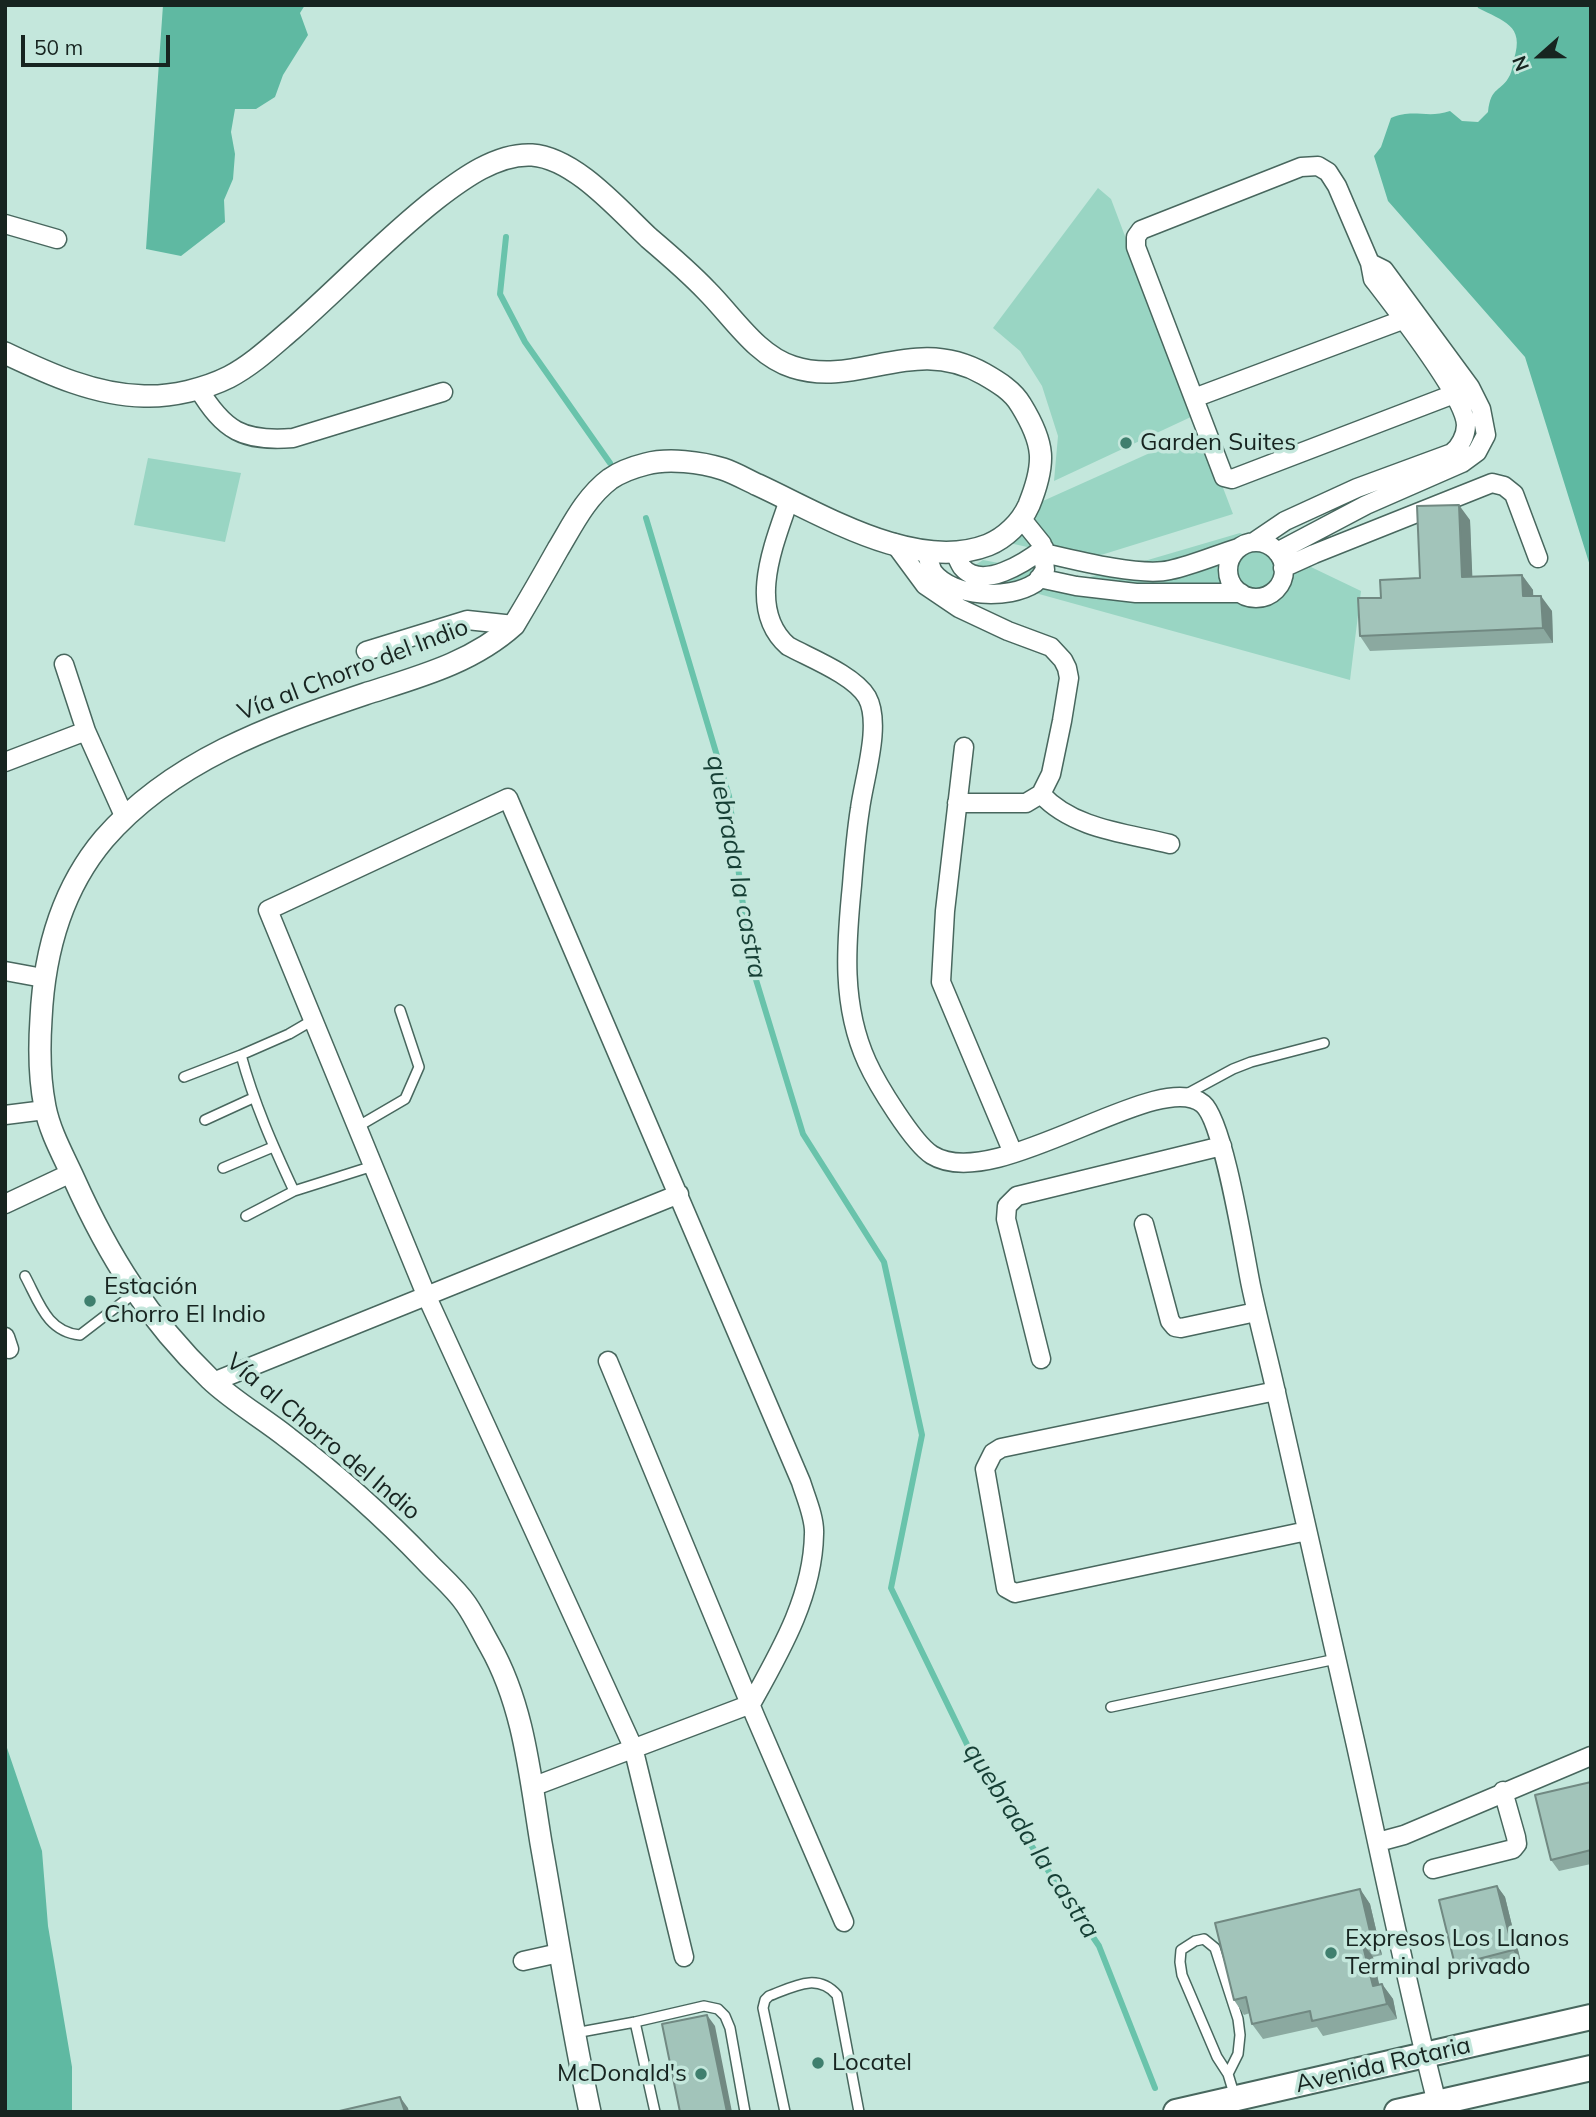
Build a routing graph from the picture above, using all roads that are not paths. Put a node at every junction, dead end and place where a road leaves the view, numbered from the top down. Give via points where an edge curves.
1 (5, 224) edge
2 (57, 239) dead end
3 (1410, 317) junction
4 (5, 354) edge
5 (198, 388) junction
6 (1462, 391) junction
7 (443, 392) dead end
8 (1194, 398) junction
9 (1357, 488) junction
10 (789, 500) junction
11 (1366, 505) junction
12 (1021, 518) junction
13 (894, 543) junction
14 (1246, 545) junction
15 (926, 551) junction
16 (1044, 551) junction
17 (954, 552) junction
18 (1538, 558) dead end
19 (1280, 560) junction
20 (1039, 578) junction
21 (1241, 593) junction
22 (514, 625) junction
23 (366, 651) dead end
24 (64, 664) dead end
25 (86, 731) junction
26 (964, 747) dead end
27 (5, 762) edge
28 (1041, 794) junction
29 (957, 803) junction
30 (125, 818) junction
31 (1170, 844) dead end
32 (5, 971) edge
33 (43, 978) junction
34 (400, 1010) dead end
35 (313, 1020) junction
36 (1324, 1043) dead end
37 (241, 1055) junction
38 (184, 1077) dead end
39 (1183, 1096) junction
40 (253, 1098) junction
41 (46, 1110) junction
42 (5, 1115) edge
43 (205, 1120) dead end
44 (357, 1127) junction
45 (1222, 1146) junction
46 (273, 1147) junction
47 (1013, 1153) junction
48 (373, 1166) junction
49 (223, 1168) dead end
50 (71, 1173) junction
51 (294, 1191) junction
52 (679, 1194) junction
53 (5, 1205) edge
54 (246, 1216) dead end
55 (1144, 1224) dead end
56 (25, 1276) dead end
57 (136, 1292) junction
58 (427, 1297) junction
59 (1256, 1312) junction
60 (1041, 1359) dead end
61 (608, 1361) dead end
62 (213, 1382) junction
63 (1276, 1391) junction
64 (1307, 1531) junction
65 (1336, 1659) junction
66 (751, 1704) junction
67 (1111, 1707) dead end
68 (633, 1747) junction
69 (1591, 1756) edge
70 (532, 1787) junction
71 (1503, 1791) junction
72 (1378, 1842) junction
73 (1433, 1869) dead end
74 (844, 1922) dead end
75 (559, 1954) junction
76 (684, 1957) dead end
77 (523, 1961) dead end
78 (1591, 2017) edge
79 (635, 2022) junction
80 (574, 2033) junction
81 (1425, 2055) junction
82 (1591, 2068) edge
83 (1228, 2074) junction
84 (1235, 2098) junction
85 (1437, 2103) junction
86 (590, 2112) edge
87 (655, 2112) edge
88 (745, 2112) edge
89 (785, 2112) edge
90 (859, 2112) edge
91 (1176, 2112) edge
92 (1397, 2112) edge

1 - 2 street
3 - 6 street
3 - 8 street
3 - 8 street via 1384,270 1370,264 1328,173 1318,166 1301,167 1141,230 1136,237
4 - 5 street, Vía al Chorro del Indio via 51,375 113,392 145,396
5 - 7 street via 226,425 269,440 293,438
5 - 12 street, Vía al Chorro del Indio via 250,364 404,224 478,170 509,158 548,158 588,181 705,289 761,349 792,367 823,372 930,358 957,362 998,382 1018,399 1043,462
6 - 8 street via 1232,479 1224,477
6 - 9 street via 1466,424 1458,448
6 - 11 street via 1481,409 1486,435 1477,452
9 - 11 street
9 - 14 street via 1285,521
10 - 13 street, Vía al Chorro del Indio
10 - 22 street, Vía al Chorro del Indio via 723,469 683,462 651,462 617,475 589,499
10 - 47 street via 772,552 765,604 773,629 788,646 858,685 873,718 845,954 860,1044 915,1139 930,1154 958,1163
11 - 19 street
12 - 16 street
12 - 17 street, Vía al Chorro del Indio via 1002,539
13 - 15 street, Vía al Chorro del Indio
13 - 28 street via 925,585 959,608 1051,647 1063,660 1069,678 1062,721 1051,774
14 - 16 street via 1154,572
14 - 19 street via 1271,547
14 - 21 street via 1229,563 1228,571
15 - 17 street, Vía al Chorro del Indio
15 - 20 street via 933,572 958,588 986,595 1002,594
16 - 17 street via 991,575 963,569
16 - 20 street via 1045,570
18 - 19 street via 1514,494 1492,483 1314,554
19 - 21 street via 1279,585 1266,596
20 - 21 street via 1136,593
22 - 23 street via 467,620
22 - 30 street, Vía al Chorro del Indio via 476,653 447,666 279,725 218,752 169,782
24 - 25 street
25 - 27 street
25 - 30 street
26 - 29 street
28 - 29 street via 1026,803
28 - 31 street via 1074,820
29 - 47 street via 942,982
30 - 33 street, Vía al Chorro del Indio via 102,842 69,895 54,927
32 - 33 street
33 - 41 street, Vía al Chorro del Indio via 39,1067
34 - 44 lane via 419,1067 405,1098
35 - 37 lane
35 - 44 street
35 - 52 street via 268,910 508,798
36 - 39 lane via 1251,1062
37 - 38 lane
37 - 40 lane
39 - 45 street via 1208,1109
39 - 47 street via 1146,1102
40 - 43 lane
40 - 46 lane
41 - 42 street
41 - 50 street, Vía al Chorro del Indio
44 - 48 street
45 - 59 street
45 - 60 street via 1017,1196 1007,1206 1006,1219
46 - 49 lane
46 - 51 lane
48 - 51 lane
48 - 58 street
50 - 53 street
50 - 57 street, Vía al Chorro del Indio
51 - 54 lane
52 - 58 street
52 - 66 street via 802,1482 815,1532 807,1586 782,1649
55 - 59 street via 1175,1327
56 - 57 lane via 49,1320 65,1334 80,1335
57 - 62 street, Vía al Chorro del Indio via 154,1319
58 - 62 street
58 - 68 street
59 - 63 street
61 - 66 street
62 - 70 street, Vía al Chorro del Indio via 385,1518 465,1602 511,1691
63 - 64 street
63 - 64 street via 993,1453 985,1469 1006,1588 1015,1592
64 - 65 street
65 - 67 lane
65 - 72 street
66 - 68 street
66 - 74 street
68 - 70 street
68 - 76 street
69 - 71 street
70 - 75 street, Vía al Chorro del Indio
71 - 72 street
71 - 73 street via 1516,1837 1513,1849
72 - 81 street
75 - 77 street
75 - 80 street, Vía al Chorro del Indio
78 - 81 main road, Avenida Rotaria
79 - 80 lane
79 - 87 lane
79 - 88 lane via 704,2006 718,2009 730,2028
80 - 86 street, Vía al Chorro del Indio
81 - 84 main road, Avenida Rotaria
81 - 85 street
82 - 85 main road, Avenida Rotaria
83 - 83 lane via 1238,2054 1238,2020 1215,1948 1204,1939 1181,1950 1182,1975
83 - 84 lane
84 - 91 main road, Avenida Rotaria
85 - 92 main road, Avenida Rotaria
89 - 90 lane via 763,2008 769,1996 814,1982 828,1985 837,1995

